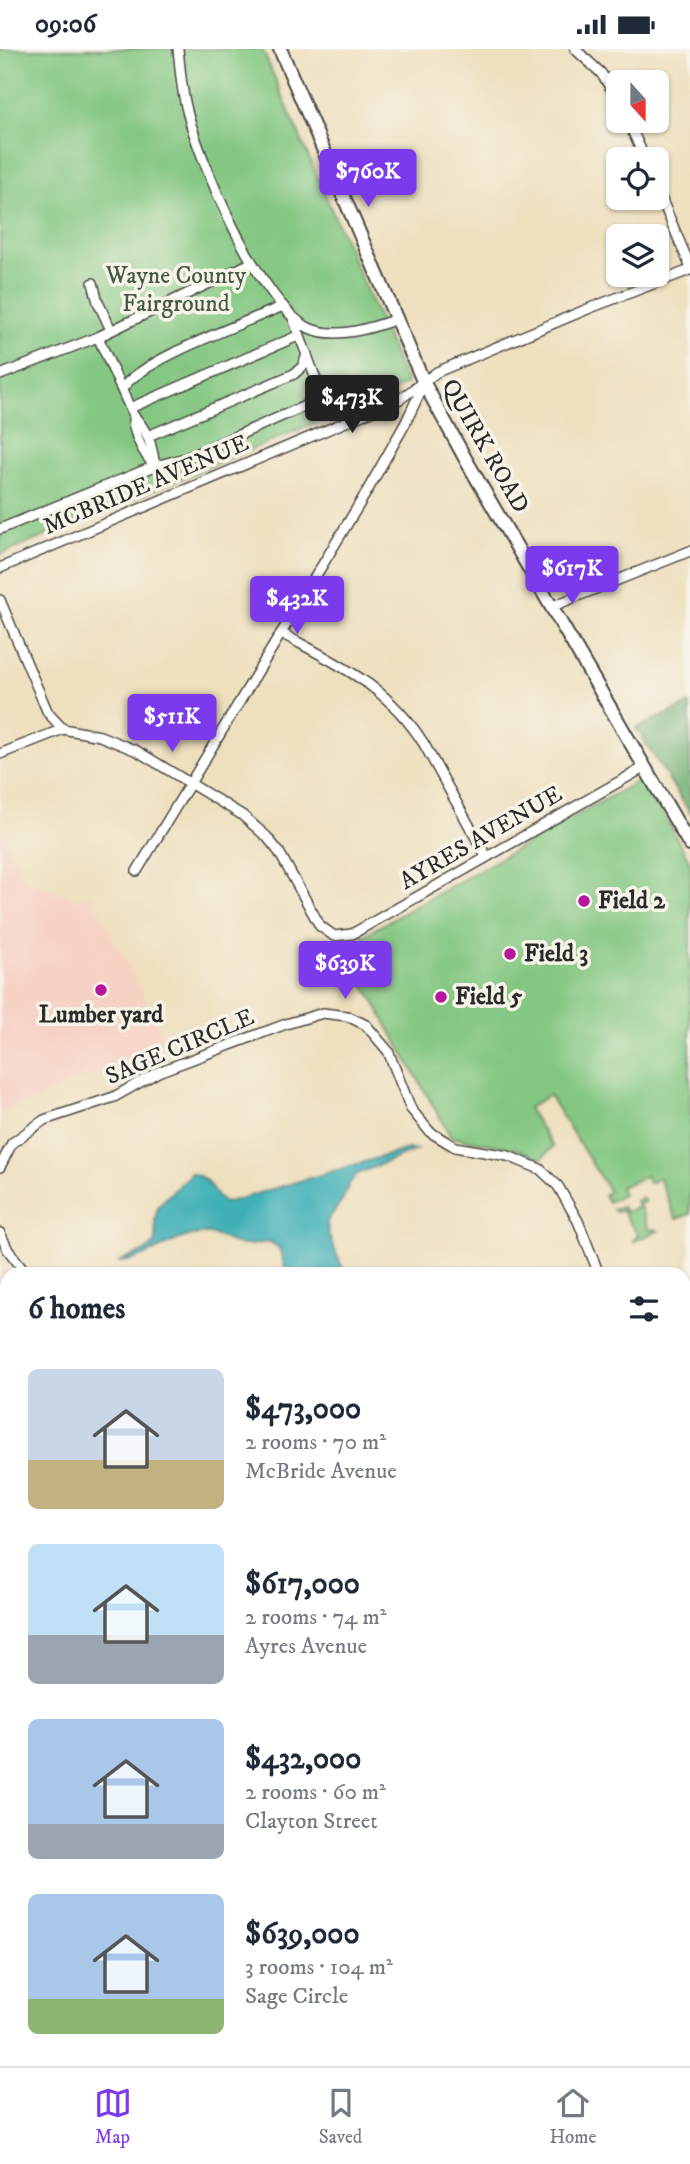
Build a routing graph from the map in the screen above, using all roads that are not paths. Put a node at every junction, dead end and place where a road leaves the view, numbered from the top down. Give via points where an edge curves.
1 (178, 49) edge
2 (280, 49) edge
3 (575, 49) edge
4 (606, 81) edge
5 (666, 210) edge
6 (251, 263) junction
7 (690, 268) edge
8 (93, 283) dead end
9 (283, 306) junction
10 (293, 318) junction
11 (397, 319) junction
12 (111, 330) junction
13 (300, 335) junction
14 (99, 337) junction
15 (307, 354) junction
16 (0, 375) edge
17 (424, 383) junction
18 (122, 389) junction
19 (132, 412) junction
20 (148, 436) junction
21 (155, 466) junction
22 (0, 529) edge
23 (690, 551) edge
24 (2, 568) edge
25 (0, 600) edge
26 (553, 606) junction
27 (281, 633) junction
28 (63, 729) junction
29 (0, 754) edge
30 (645, 767) junction
31 (191, 782) junction
32 (690, 845) edge
33 (486, 856) junction
34 (137, 871) dead end
35 (0, 1167) edge
36 (0, 1233) edge
37 (22, 1267) edge
38 (596, 1267) edge

1 - 6 street via 184,101 196,141
2 - 11 street, QUIRK ROAD
3 - 4 street
5 - 7 street
6 - 9 street
6 - 12 street
7 - 17 street, MCBRIDE AVENUE via 437,372
8 - 12 street
9 - 10 street
9 - 18 street via 168,356 129,378
10 - 11 street via 315,331 335,333
10 - 13 street
11 - 17 street, QUIRK ROAD
12 - 14 street
13 - 15 street
13 - 19 street
14 - 16 street
14 - 18 street
15 - 20 street via 294,374
15 - 21 street via 317,382 304,406 186,458
17 - 24 street, MCBRIDE AVENUE via 400,399
17 - 26 street, QUIRK ROAD
17 - 27 street via 366,493
18 - 19 street
19 - 20 street
19 - 21 street via 132,425
20 - 21 street
21 - 22 street
23 - 26 street
25 - 28 street via 48,713
26 - 30 street, QUIRK ROAD
27 - 31 street
27 - 33 street via 356,673 390,700 424,744
28 - 29 street
28 - 31 street via 128,747
30 - 32 street, QUIRK ROAD
30 - 33 street, AYRES AVENUE
31 - 33 street, AYRES AVENUE via 267,837 320,926 334,936 352,934
31 - 34 street
35 - 38 street, SAGE CIRCLE via 12,1143 44,1120 114,1097 158,1072 286,1024 323,1013 347,1016 366,1025 388,1051 411,1109 430,1132 455,1147 509,1156 540,1169 558,1186 578,1220
36 - 37 street

